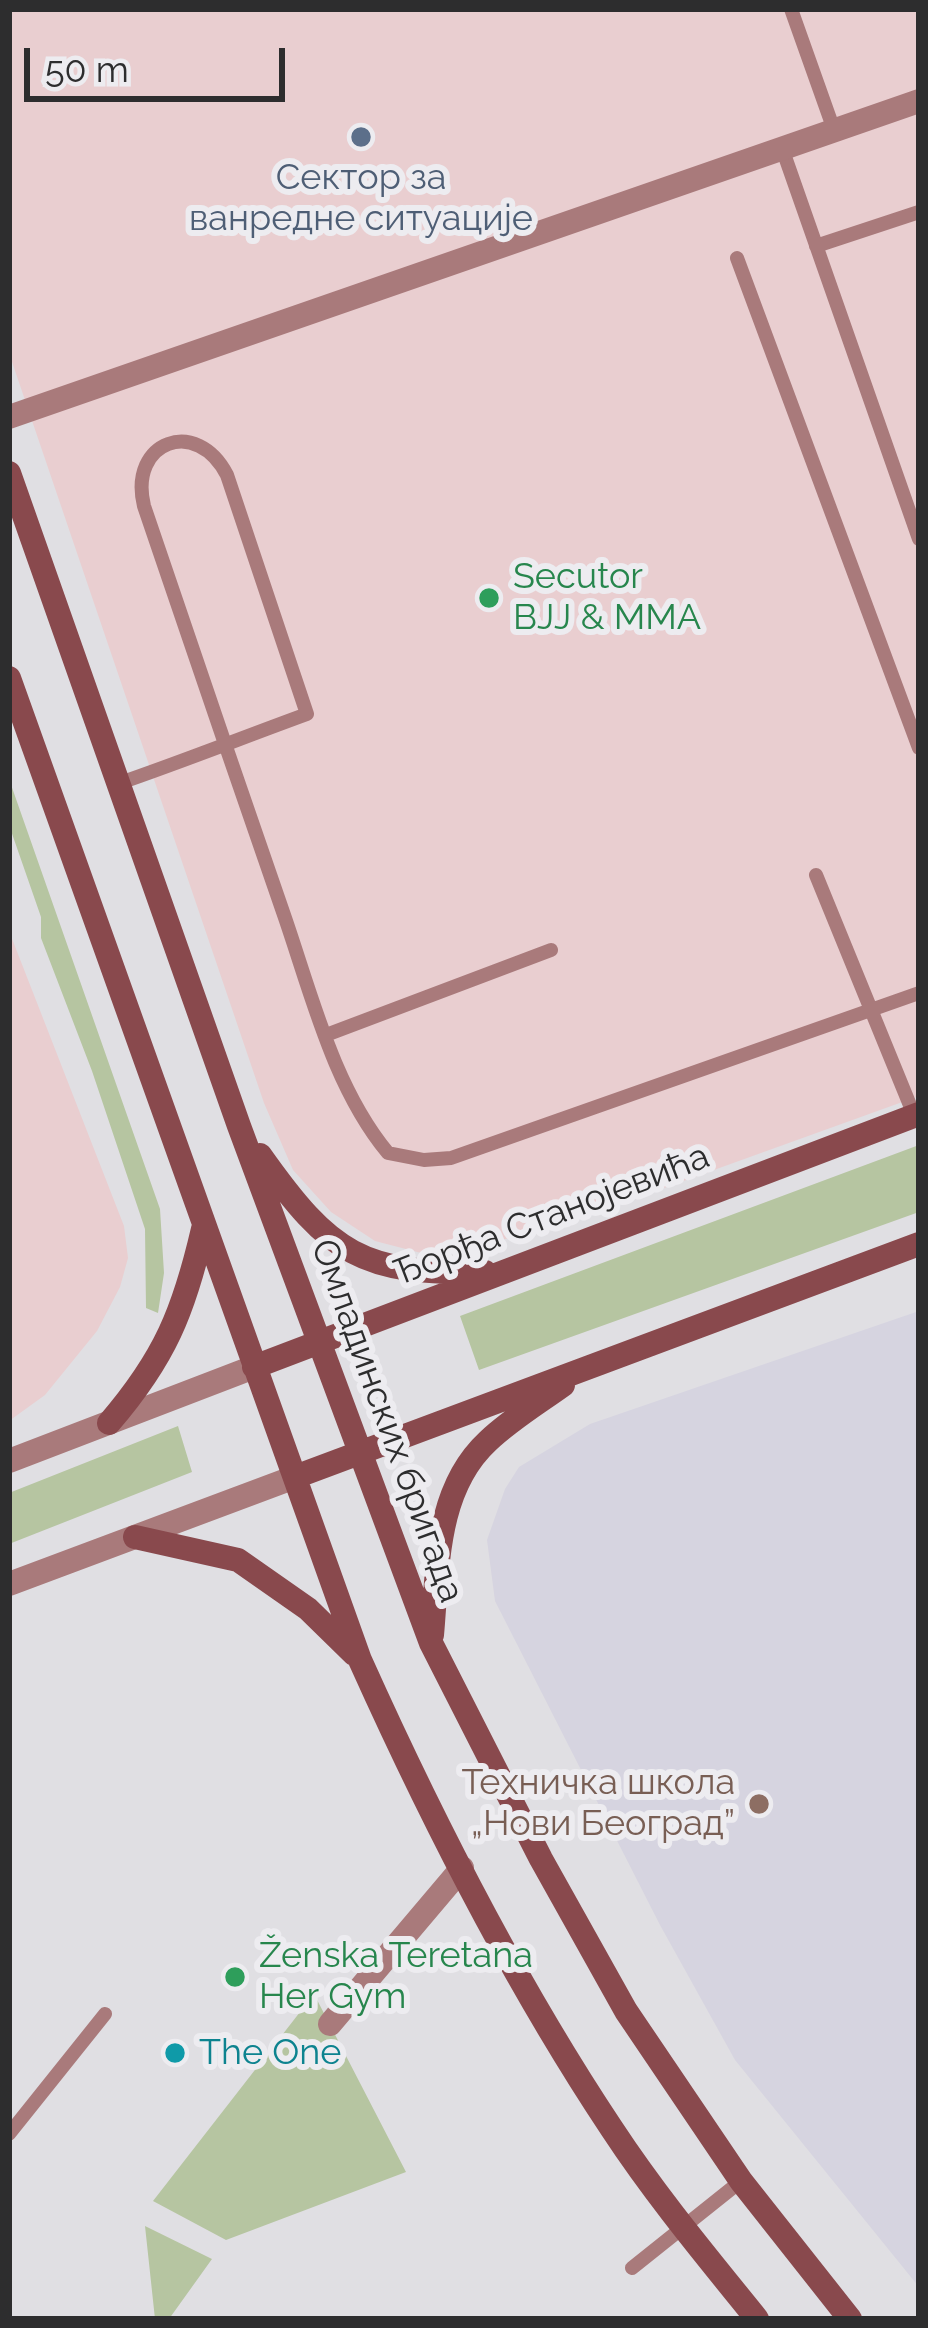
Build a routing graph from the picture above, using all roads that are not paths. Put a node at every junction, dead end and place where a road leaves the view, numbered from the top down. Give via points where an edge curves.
1 (791, 9) edge
2 (919, 101) edge
3 (834, 130) junction
4 (782, 148) junction
5 (919, 212) edge
6 (816, 246) junction
7 (737, 258) dead end
8 (9, 417) edge
9 (9, 473) edge
10 (919, 538) edge
11 (9, 678) edge
12 (224, 744) junction
13 (919, 748) edge
14 (117, 784) junction
15 (816, 875) dead end
16 (551, 950) dead end
17 (919, 993) edge
18 (870, 1010) junction
19 (326, 1035) junction
20 (916, 1114) edge
21 (239, 1126) junction
22 (204, 1227) junction
23 (919, 1244) edge
24 (505, 1272) junction
25 (320, 1342) junction
26 (254, 1367) junction
27 (584, 1368) junction
28 (109, 1423) junction
29 (360, 1452) junction
30 (9, 1460) edge
31 (295, 1477) junction
32 (135, 1537) junction
33 (9, 1584) edge
34 (431, 1643) junction
35 (360, 1660) junction
36 (462, 1868) junction
37 (105, 2014) dead end
38 (330, 2024) dead end
39 (9, 2134) edge
40 (741, 2181) junction
41 (682, 2228) junction
42 (632, 2268) dead end
43 (757, 2319) edge
44 (850, 2319) edge

1 - 3 lane
2 - 3 street
3 - 4 street
4 - 6 lane
4 - 8 street
5 - 6 lane
6 - 10 lane
7 - 13 lane
9 - 14 main road, Омладинских бригада
11 - 22 main road
12 - 12 lane via 308,714 227,475 200,443 179,440 159,448 139,485
12 - 14 lane
12 - 19 lane
14 - 21 main road, Омладинских бригада
15 - 18 lane
16 - 19 lane
17 - 18 lane
18 - 19 lane via 424,1160 388,1153 376,1138
18 - 20 lane
20 - 24 main road, Ђорђа Станојевића
21 - 24 main road via 292,1200 363,1260
21 - 25 main road, Омладинских бригада
22 - 26 main road
22 - 28 main road via 164,1349
23 - 27 main road
24 - 25 main road, Ђорђа Станојевића
25 - 26 main road, Ђорђа Станојевића
25 - 29 main road, Омладинских бригада
26 - 28 street, Ђорђа Станојевића
26 - 31 main road
27 - 29 main road
27 - 34 main road via 466,1466 440,1538
28 - 30 street, Ђорђа Станојевића
29 - 31 main road
29 - 34 main road, Омладинских бригада
31 - 32 street
31 - 35 main road
32 - 33 street
32 - 35 main road via 238,1560
34 - 40 main road, Омладинских бригада via 626,2011
35 - 36 main road
36 - 38 street
36 - 41 main road via 560,2046
37 - 39 lane
40 - 41 lane
40 - 44 main road, Омладинских бригада
41 - 42 lane
41 - 43 main road

